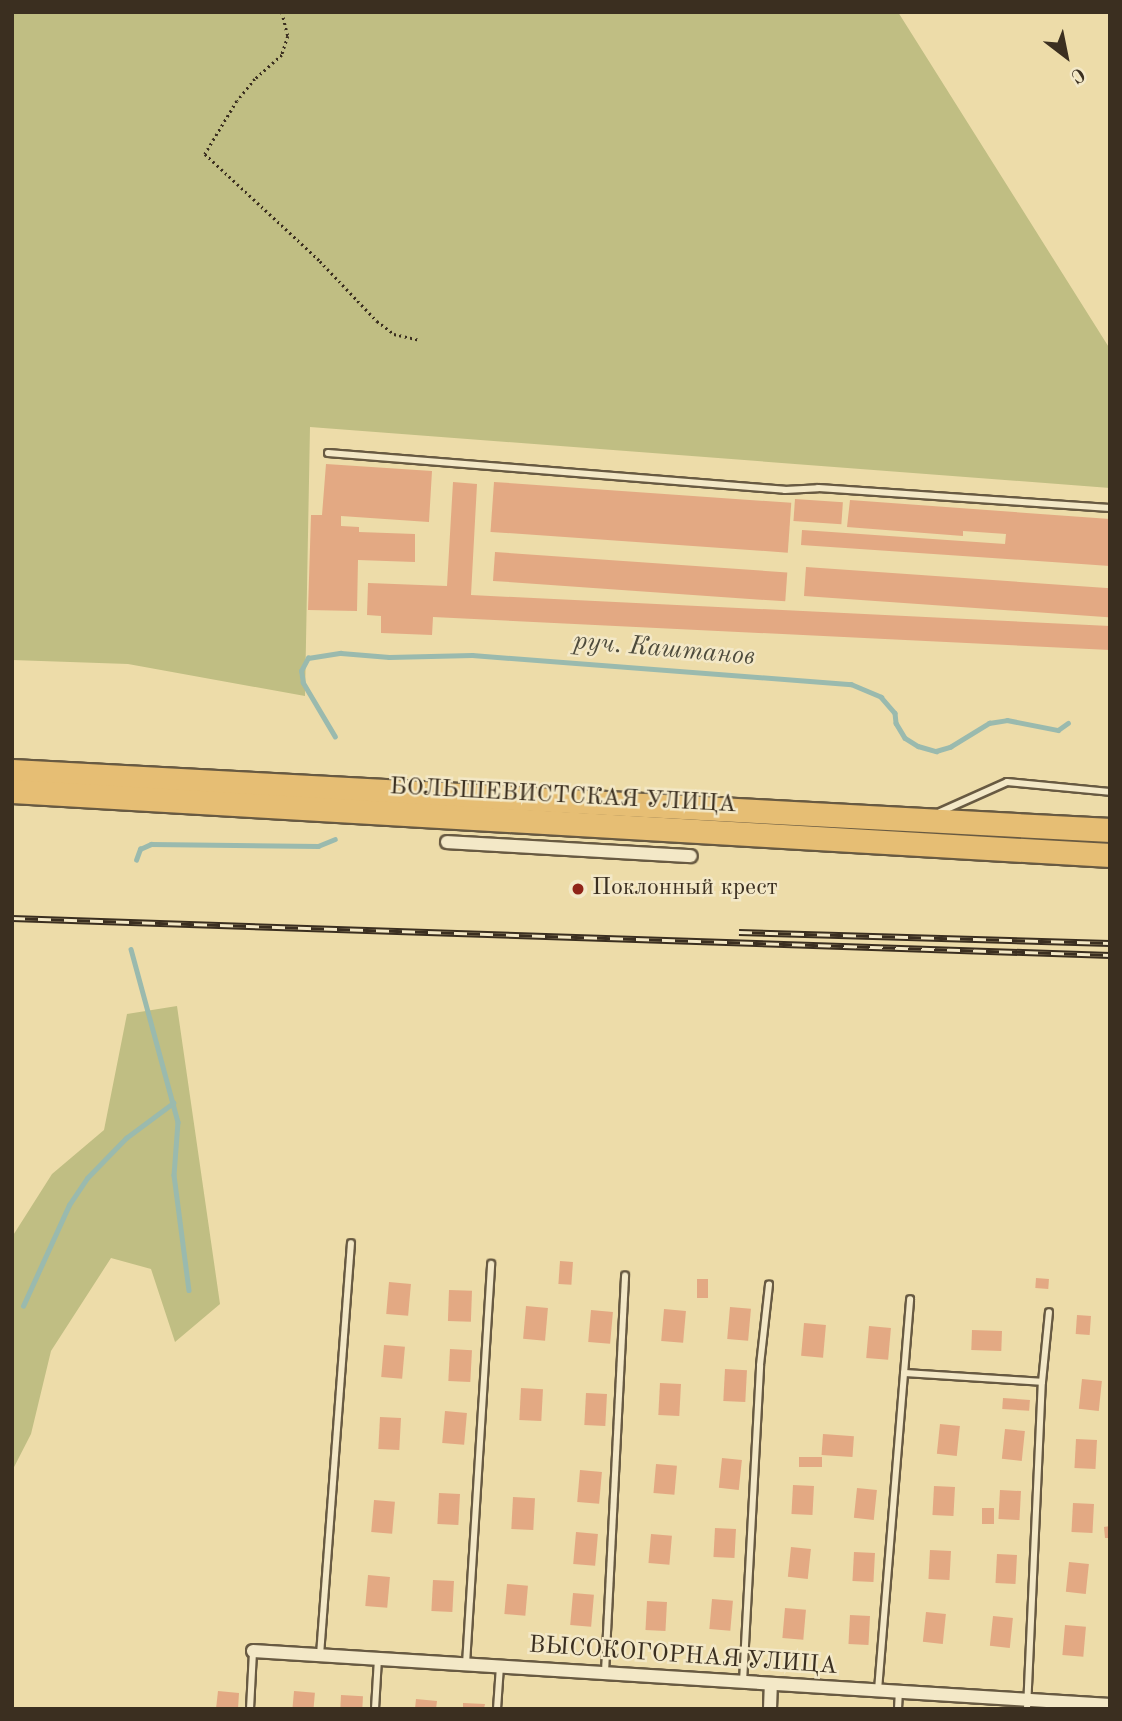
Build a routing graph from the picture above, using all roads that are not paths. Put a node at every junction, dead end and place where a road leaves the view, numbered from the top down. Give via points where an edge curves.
1 (328, 453) dead end
2 (1110, 508) edge
3 (12, 771) edge
4 (12, 791) edge
5 (1110, 792) edge
6 (922, 820) junction
7 (1110, 830) edge
8 (447, 842) dead end
9 (1110, 855) edge
10 (691, 856) dead end
11 (351, 1243) dead end
12 (491, 1264) dead end
13 (625, 1276) dead end
14 (769, 1286) dead end
15 (910, 1298) dead end
16 (1049, 1312) dead end
17 (904, 1373) junction
18 (1042, 1382) junction
19 (253, 1651) joint
20 (320, 1655) junction
21 (378, 1659) junction
22 (466, 1664) junction
23 (500, 1667) junction
24 (605, 1673) junction
25 (743, 1682) junction
26 (771, 1684) junction
27 (878, 1690) junction
28 (899, 1692) junction
29 (1027, 1704) edge
30 (1110, 1705) edge
31 (250, 1709) edge
32 (375, 1709) edge
33 (497, 1709) edge
34 (770, 1709) edge
35 (898, 1709) edge

1 - 2 lane via 785,490 818,488
3 - 6 highway, БОЛЬШЕВИСТСКАЯ УЛИЦА
4 - 9 highway, БОЛЬШЕВИСТСКАЯ УЛИЦА
5 - 6 lane via 1007,782
6 - 7 highway, БОЛЬШЕВИСТСКАЯ УЛИЦА
8 - 10 street
11 - 20 lane
12 - 22 lane
13 - 24 lane
14 - 25 lane via 760,1365
15 - 17 lane
16 - 18 lane
17 - 18 lane
17 - 27 lane
18 - 29 lane
19 - 20 street, ВЫСОКОГОРНАЯ УЛИЦА
19 - 31 lane
20 - 21 street, ВЫСОКОГОРНАЯ УЛИЦА
21 - 22 street, ВЫСОКОГОРНАЯ УЛИЦА
21 - 32 lane
22 - 23 street, ВЫСОКОГОРНАЯ УЛИЦА
23 - 24 street, ВЫСОКОГОРНАЯ УЛИЦА
23 - 33 lane
24 - 25 street, ВЫСОКОГОРНАЯ УЛИЦА
25 - 26 street, ВЫСОКОГОРНАЯ УЛИЦА
26 - 27 street, ВЫСОКОГОРНАЯ УЛИЦА
26 - 34 street
27 - 28 street, ВЫСОКОГОРНАЯ УЛИЦА
28 - 29 street, ВЫСОКОГОРНАЯ УЛИЦА
28 - 35 lane
29 - 30 street, ВЫСОКОГОРНАЯ УЛИЦА

